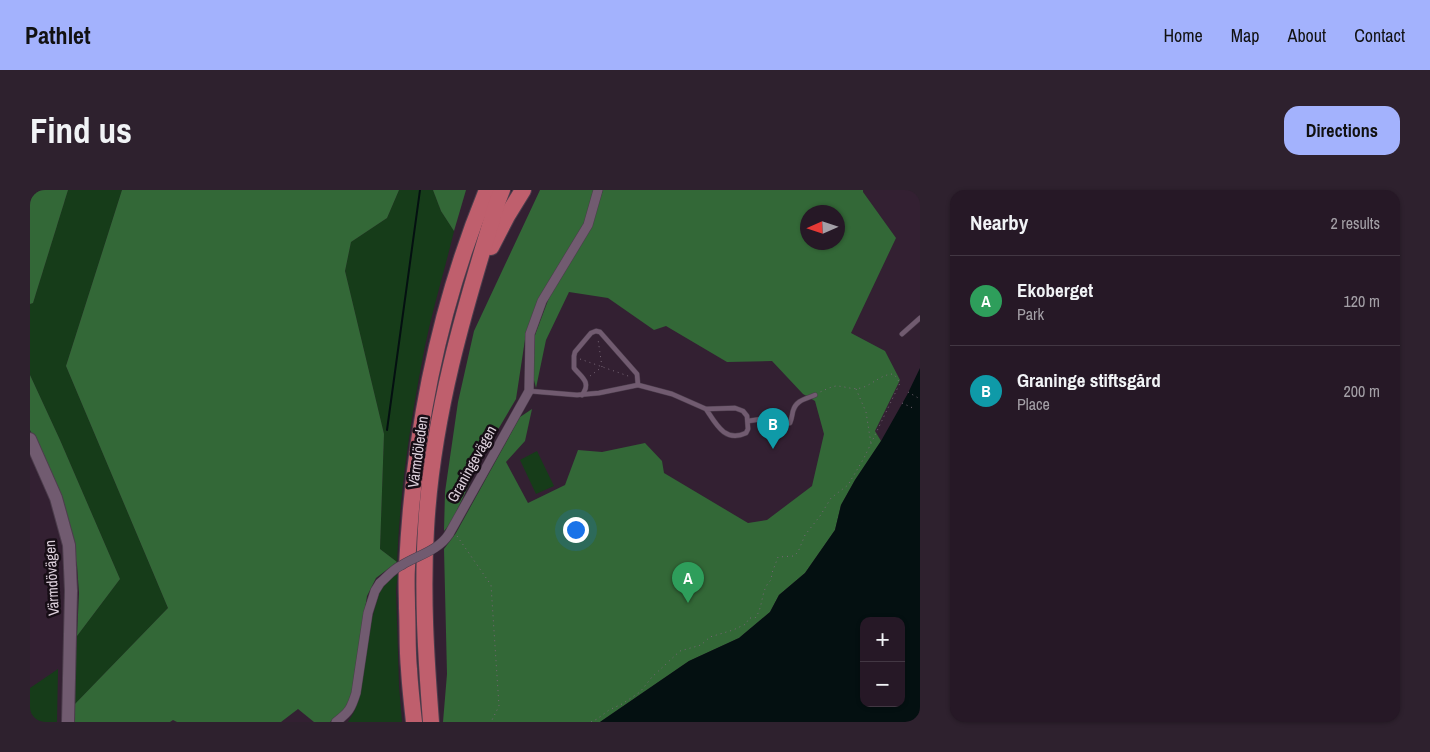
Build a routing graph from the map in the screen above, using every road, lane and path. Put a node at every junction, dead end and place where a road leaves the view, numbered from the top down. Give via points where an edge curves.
1 (487, 190) edge
2 (502, 190) edge
3 (523, 190) edge
4 (598, 190) edge
5 (471, 287) junction
6 (920, 318) edge
7 (597, 331) junction
8 (902, 334) dead end
9 (574, 356) junction
10 (602, 367) junction
11 (584, 379) junction
12 (638, 383) junction
13 (856, 389) junction
14 (529, 391) junction
15 (908, 392) dead end
16 (582, 395) junction
17 (815, 395) joint
18 (920, 398) edge
19 (902, 402) dead end
20 (706, 409) junction
21 (915, 409) dead end
22 (748, 421) junction
23 (30, 439) edge
24 (871, 445) junction
25 (450, 533) junction
26 (68, 722) edge
27 (336, 722) edge
28 (414, 722) edge
29 (431, 722) edge
30 (491, 722) edge
31 (591, 722) edge

1 - 28 highway, Värmdöleden via 445,312 431,370 414,471 406,568
2 - 5 highway, Värmdöleden
3 - 5 highway
4 - 14 street, Graningevägen via 588,224 542,301 530,334
5 - 29 highway, Värmdöleden via 442,405 426,527 423,598
6 - 8 lane
7 - 9 lane via 591,333
7 - 10 path
7 - 12 lane via 604,334 637,374
9 - 10 path
9 - 11 lane via 574,368
10 - 11 path
10 - 12 path
11 - 16 lane via 586,387
12 - 16 lane
12 - 20 lane
13 - 17 path via 830,387
13 - 24 path via 866,412
13 - 24 path via 888,374 894,374 900,383
14 - 16 lane
14 - 25 street, Graningevägen
15 - 18 path
17 - 22 lane via 798,402 790,422
19 - 21 path
20 - 22 lane via 735,408 743,411
20 - 22 lane via 718,428 728,434 740,436 746,433
23 - 26 main road, Värmdövägen via 56,498 69,545
24 - 31 path via 848,485 831,498 805,535 798,552 794,556 778,558 755,618 749,618 746,624 710,638 701,645 680,651 652,676 640,692
25 - 27 street, Graningevägen, bridge via 438,547 400,566 375,591 368,613 356,693 352,706
25 - 30 path via 456,536 491,585 499,706

